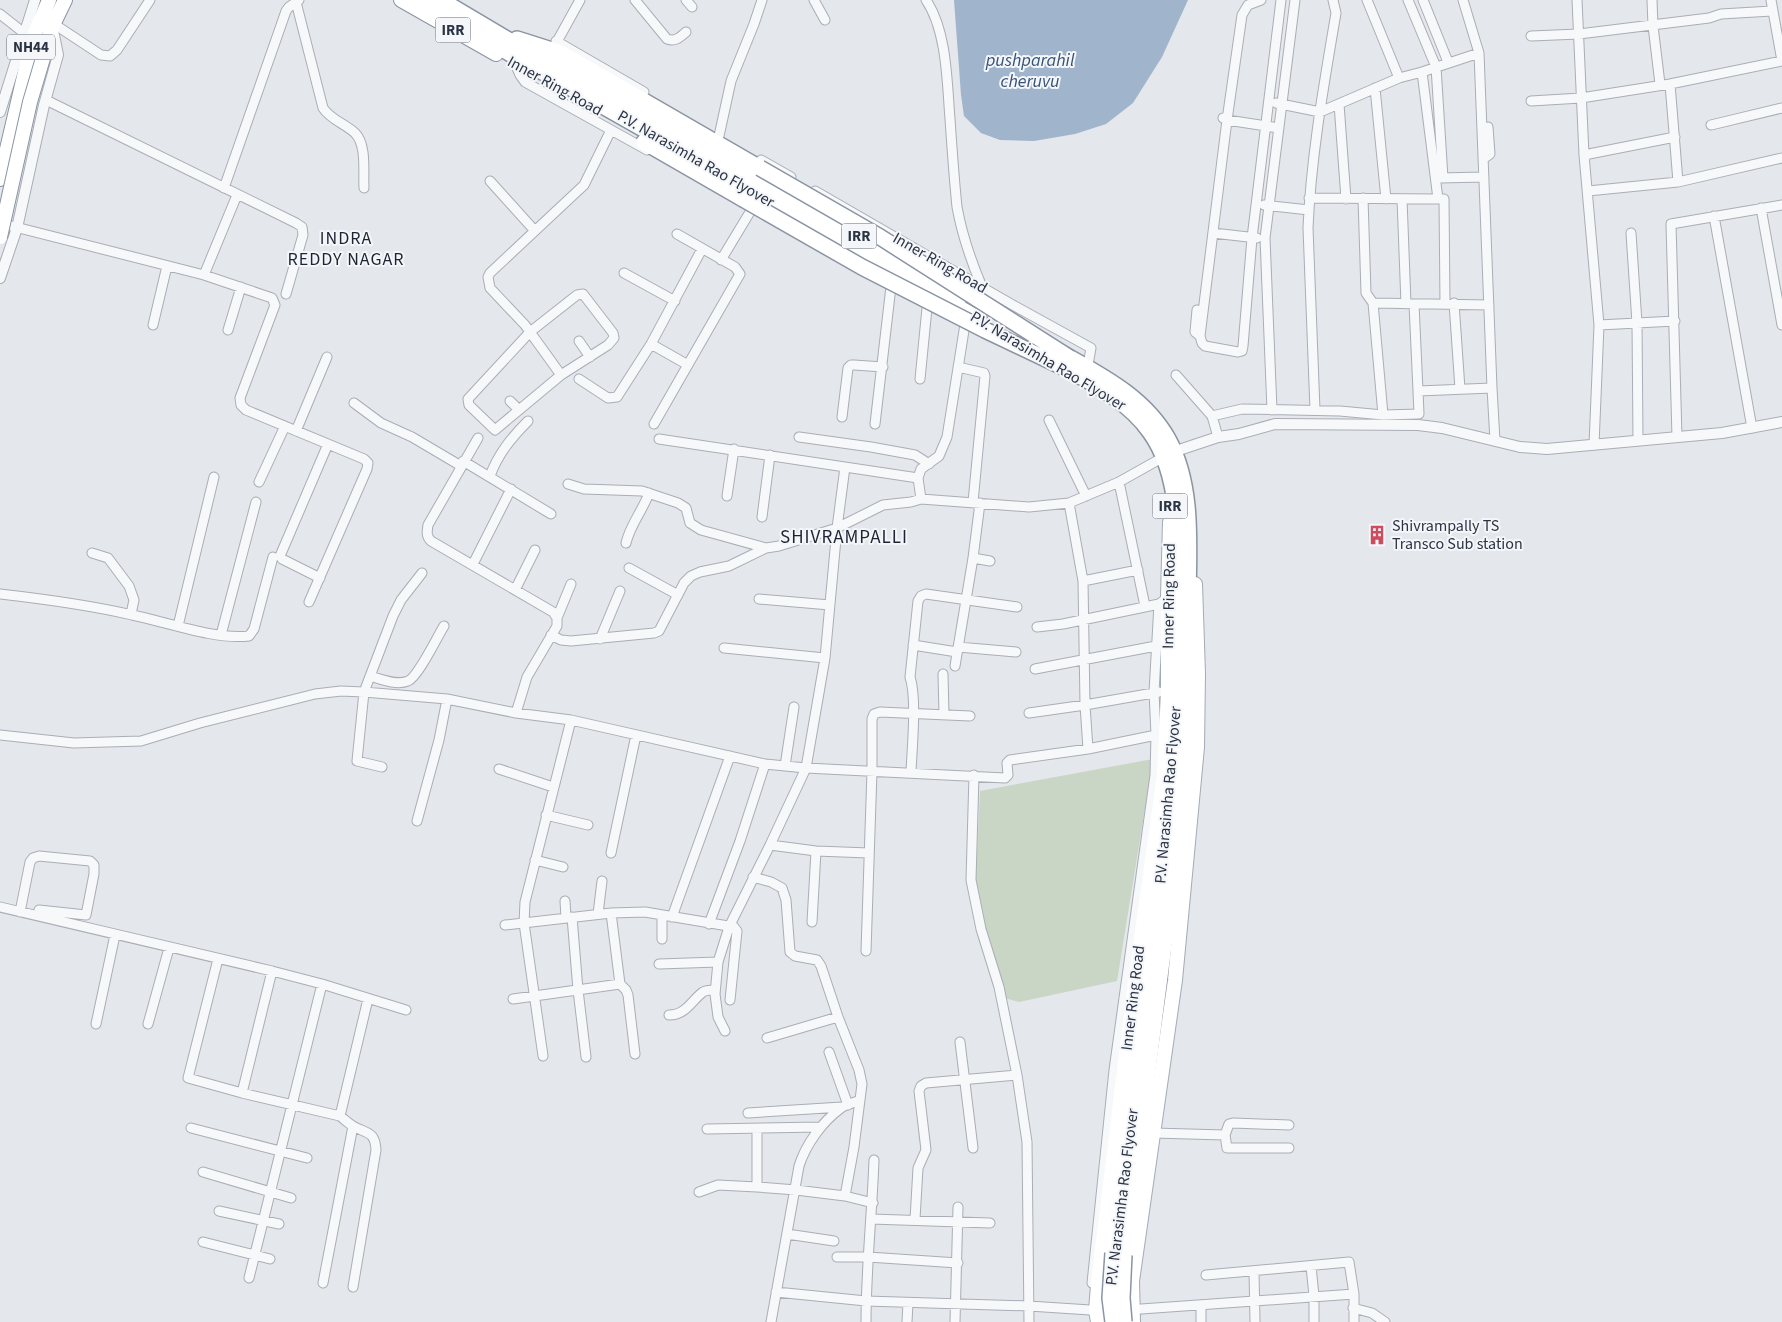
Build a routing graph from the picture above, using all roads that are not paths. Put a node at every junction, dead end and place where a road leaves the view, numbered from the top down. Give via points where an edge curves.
1 (65, 0) edge
2 (150, 0) edge
3 (401, 0) edge
4 (418, 0) edge
5 (440, 0) edge
6 (449, 0) edge
7 (580, 0) edge
8 (635, 0) edge
9 (686, 0) edge
10 (762, 0) edge
11 (814, 0) edge
12 (926, 0) edge
13 (1261, 0) edge
14 (1281, 0) edge
15 (1295, 0) edge
16 (1333, 0) edge
17 (1366, 0) edge
18 (1408, 0) edge
19 (1423, 0) edge
20 (1463, 0) edge
21 (1577, 0) edge
22 (1652, 0) edge
23 (1770, 0) edge
24 (44, 1) edge
25 (298, 1) edge
26 (692, 7) dead end
27 (1772, 10) junction
28 (0, 14) edge
29 (825, 20) dead end
30 (53, 26) junction
31 (1653, 26) junction
32 (1378, 29) junction
33 (686, 32) dead end
34 (24, 33) junction
35 (1579, 34) junction
36 (1531, 36) dead end
37 (516, 39) junction
38 (554, 45) junction
39 (1479, 53) junction
40 (1385, 60) dead end
41 (1782, 61) edge
42 (1448, 62) junction
43 (511, 63) junction
44 (1436, 67) junction
45 (1422, 72) junction
46 (1399, 78) junction
47 (1227, 81) dead end
48 (1660, 84) junction
49 (1670, 84) junction
50 (1375, 88) junction
51 (1580, 98) junction
52 (46, 100) junction
53 (1531, 101) dead end
54 (1268, 102) junction
55 (1282, 104) junction
56 (1338, 104) junction
57 (1782, 108) edge
58 (0, 112) edge
59 (1320, 112) junction
60 (1227, 120) junction
61 (1488, 124) dead end
62 (1711, 125) dead end
63 (1265, 126) junction
64 (1279, 128) junction
65 (611, 130) junction
66 (719, 136) junction
67 (1675, 137) junction
68 (1584, 155) junction
69 (1782, 158) edge
70 (1483, 160) junction
71 (777, 169) junction
72 (1484, 177) junction
73 (1439, 178) junction
74 (0, 179) edge
75 (490, 181) dead end
76 (1678, 182) junction
77 (769, 185) junction
78 (224, 188) junction
79 (364, 188) dead end
80 (1588, 190) junction
81 (237, 195) junction
82 (1309, 198) junction
83 (1363, 198) junction
84 (1346, 199) junction
85 (1386, 199) junction
86 (1402, 199) junction
87 (1438, 199) junction
88 (754, 202) junction
89 (1256, 204) junction
90 (1782, 205) edge
91 (1269, 206) junction
92 (1761, 208) junction
93 (1309, 210) junction
94 (1714, 216) junction
95 (0, 223) edge
96 (17, 228) junction
97 (535, 230) junction
98 (1213, 233) junction
99 (1631, 233) dead end
100 (677, 234) dead end
101 (0, 237) edge
102 (1252, 238) junction
103 (1265, 238) junction
104 (702, 249) junction
105 (723, 261) junction
106 (167, 266) junction
107 (624, 273) dead end
108 (893, 273) junction
109 (204, 275) junction
110 (0, 278) edge
111 (982, 287) junction
112 (241, 288) junction
113 (929, 293) junction
114 (286, 294) dead end
115 (675, 301) junction
116 (1373, 303) junction
117 (1198, 304) dead end
118 (1410, 304) junction
119 (1450, 304) junction
120 (1489, 305) junction
121 (966, 314) junction
122 (1675, 321) junction
123 (1637, 323) junction
124 (153, 325) dead end
125 (1599, 325) junction
126 (1782, 325) edge
127 (228, 330) dead end
128 (530, 332) junction
129 (1200, 336) junction
130 (579, 341) dead end
131 (651, 344) junction
132 (327, 357) dead end
133 (590, 357) junction
134 (1068, 363) junction
135 (688, 365) junction
136 (1088, 365) junction
137 (958, 366) junction
138 (883, 367) junction
139 (561, 375) junction
140 (1176, 375) dead end
141 (579, 379) dead end
142 (920, 380) dead end
143 (1492, 388) junction
144 (1460, 389) junction
145 (1418, 391) junction
146 (510, 401) dead end
147 (354, 403) dead end
148 (519, 410) junction
149 (1272, 410) junction
150 (1316, 410) junction
151 (1340, 411) junction
152 (1352, 412) junction
153 (1383, 415) junction
154 (1212, 416) junction
155 (842, 418) dead end
156 (1049, 420) dead end
157 (528, 422) dead end
158 (1782, 422) edge
159 (654, 424) dead end
160 (875, 424) dead end
161 (1341, 424) junction
162 (1352, 425) junction
163 (285, 426) junction
164 (1752, 428) junction
165 (296, 431) junction
166 (1239, 434) junction
167 (799, 437) dead end
168 (1218, 437) junction
169 (1676, 437) junction
170 (478, 438) dead end
171 (659, 439) dead end
172 (1638, 440) junction
173 (1495, 441) junction
174 (328, 444) junction
175 (1594, 445) junction
176 (734, 449) junction
177 (1180, 452) junction
178 (770, 455) junction
179 (1160, 459) junction
180 (462, 463) junction
181 (929, 464) junction
182 (846, 467) junction
183 (490, 476) junction
184 (214, 477) dead end
185 (918, 478) junction
186 (259, 482) dead end
187 (1119, 482) junction
188 (568, 484) dead end
189 (511, 490) junction
190 (649, 493) junction
191 (727, 496) dead end
192 (1086, 496) junction
193 (921, 499) junction
194 (256, 502) dead end
195 (976, 502) junction
196 (1069, 503) junction
197 (551, 514) dead end
198 (762, 517) dead end
199 (837, 528) junction
200 (626, 543) dead end
201 (766, 548) junction
202 (535, 550) dead end
203 (92, 553) dead end
204 (273, 557) dead end
205 (973, 558) junction
206 (990, 561) dead end
207 (473, 564) junction
208 (629, 568) dead end
209 (1138, 570) junction
210 (422, 573) dead end
211 (320, 578) junction
212 (1084, 581) junction
213 (571, 584) dead end
214 (515, 590) junction
215 (620, 592) dead end
216 (0, 594) edge
217 (678, 595) junction
218 (759, 599) dead end
219 (966, 599) junction
220 (1164, 600) junction
221 (309, 602) dead end
222 (830, 605) junction
223 (1144, 606) junction
224 (1017, 607) dead end
225 (131, 614) junction
226 (557, 618) junction
227 (1084, 620) junction
228 (178, 626) junction
229 (444, 626) dead end
230 (1037, 627) dead end
231 (220, 635) junction
232 (551, 635) junction
233 (600, 638) junction
234 (913, 645) junction
235 (1156, 646) junction
236 (724, 648) dead end
237 (958, 649) junction
238 (1016, 652) dead end
239 (826, 658) junction
240 (1084, 661) junction
241 (955, 666) dead end
242 (1034, 669) dead end
243 (944, 674) dead end
244 (370, 676) junction
245 (364, 692) junction
246 (1154, 692) junction
247 (1168, 692) junction
248 (447, 699) junction
249 (1085, 706) junction
250 (794, 707) dead end
251 (516, 713) junction
252 (1029, 713) dead end
253 (913, 714) junction
254 (944, 715) junction
255 (970, 716) dead end
256 (571, 720) junction
257 (0, 735) edge
258 (636, 735) junction
259 (1156, 736) junction
260 (1088, 749) junction
261 (730, 756) junction
262 (765, 764) junction
263 (785, 766) junction
264 (382, 767) dead end
265 (806, 768) junction
266 (499, 769) dead end
267 (872, 771) junction
268 (911, 772) junction
269 (974, 775) junction
270 (553, 787) junction
271 (546, 815) junction
272 (417, 821) dead end
273 (588, 825) dead end
274 (770, 845) junction
275 (816, 851) junction
276 (611, 853) dead end
277 (869, 853) junction
278 (535, 860) junction
279 (563, 867) dead end
280 (753, 877) junction
281 (602, 881) dead end
282 (565, 901) dead end
283 (0, 908) edge
284 (39, 910) dead end
285 (20, 912) junction
286 (611, 913) junction
287 (598, 914) junction
288 (662, 915) junction
289 (672, 917) junction
290 (569, 918) junction
291 (812, 922) dead end
292 (524, 923) junction
293 (709, 924) junction
294 (505, 925) dead end
295 (729, 927) junction
296 (115, 935) junction
297 (662, 939) dead end
298 (169, 948) junction
299 (866, 952) dead end
300 (218, 959) junction
301 (718, 962) junction
302 (659, 964) dead end
303 (272, 971) junction
304 (322, 984) junction
305 (620, 984) junction
306 (578, 990) junction
307 (715, 990) junction
308 (535, 996) junction
309 (368, 999) junction
310 (513, 999) dead end
311 (730, 1000) dead end
312 (406, 1010) dead end
313 (669, 1015) dead end
314 (838, 1017) junction
315 (96, 1024) dead end
316 (148, 1024) dead end
317 (724, 1031) dead end
318 (767, 1038) dead end
319 (960, 1042) dead end
320 (829, 1052) dead end
321 (634, 1054) dead end
322 (543, 1056) dead end
323 (586, 1057) dead end
324 (1016, 1075) junction
325 (965, 1081) junction
326 (242, 1093) junction
327 (860, 1100) junction
328 (291, 1104) junction
329 (845, 1106) junction
330 (748, 1113) dead end
331 (340, 1116) junction
332 (1289, 1125) dead end
333 (353, 1126) junction
334 (820, 1127) junction
335 (191, 1128) dead end
336 (707, 1129) dead end
337 (757, 1129) junction
338 (1153, 1133) junction
339 (1225, 1135) junction
340 (973, 1148) dead end
341 (1289, 1148) dead end
342 (279, 1151) junction
343 (307, 1158) dead end
344 (874, 1160) dead end
345 (203, 1172) dead end
346 (758, 1187) junction
347 (796, 1190) junction
348 (270, 1191) junction
349 (699, 1192) dead end
350 (845, 1196) junction
351 (291, 1198) dead end
352 (873, 1203) junction
353 (958, 1207) dead end
354 (219, 1211) dead end
355 (871, 1219) junction
356 (915, 1219) junction
357 (263, 1221) junction
358 (957, 1221) junction
359 (990, 1222) dead end
360 (279, 1224) dead end
361 (787, 1234) junction
362 (834, 1241) dead end
363 (203, 1242) dead end
364 (255, 1255) junction
365 (837, 1257) dead end
366 (868, 1257) junction
367 (270, 1258) dead end
368 (958, 1263) junction
369 (1311, 1266) junction
370 (1254, 1271) junction
371 (1206, 1275) dead end
372 (249, 1278) dead end
373 (323, 1283) dead end
374 (353, 1287) dead end
375 (776, 1292) junction
376 (1354, 1294) junction
377 (1314, 1296) junction
378 (1255, 1300) junction
379 (866, 1301) junction
380 (908, 1303) junction
381 (956, 1304) junction
382 (1201, 1305) junction
383 (1029, 1306) junction
384 (1353, 1308) junction
385 (1094, 1316) edge
386 (1130, 1318) edge
387 (771, 1322) edge
388 (866, 1322) edge
389 (907, 1322) edge
390 (955, 1322) edge
391 (1028, 1322) edge
392 (1113, 1322) edge
393 (1201, 1322) edge
394 (1255, 1322) edge
395 (1314, 1322) edge
396 (1354, 1322) edge
397 (1385, 1322) edge

1 - 30 main road, NH44
2 - 30 street via 110,56 101,55
3 - 43 main road, Inner Ring Road / IRR
4 - 134 highway, P.V. Narasimha Rao Flyover, bridge
5 - 134 highway, P.V. Narasimha Rao Flyover, bridge
6 - 37 main road, Inner Ring Road / IRR
7 - 38 street
8 - 33 street via 667,39 678,39
9 - 26 street
10 - 66 street via 731,81
11 - 29 street
12 - 111 street via 936,20 946,73 956,207
13 - 60 street via 1248,5 1242,15
14 - 54 street
15 - 55 street
16 - 59 street via 1336,13
17 - 32 street
18 - 44 street
19 - 42 street
20 - 39 street
21 - 35 street
22 - 31 street
23 - 27 street
24 - 34 street, NH44
24 - 74 main road, NH44
25 - 78 street via 286,11
25 - 79 street via 323,108 327,115 355,133 360,141
27 - 31 street via 1721,14
27 - 41 street
28 - 34 street
30 - 52 street, NH44 via 58,55
30 - 101 main road, NH44, bridge via 30,102
31 - 35 street
31 - 48 street
32 - 40 street via 1374,32
32 - 46 street
34 - 58 street, NH44
35 - 36 street
35 - 51 street
37 - 38 highway
37 - 77 main road, Inner Ring Road / IRR
38 - 66 street, Inner Ring Road
38 - 134 highway, bridge via 895,246
39 - 42 street
39 - 70 street
41 - 49 street
42 - 44 street
43 - 65 street, Inner Ring Road via 525,82
43 - 88 highway
44 - 45 street
44 - 73 street
45 - 46 street
45 - 73 street
46 - 50 street
47 - 60 street via 1222,116
48 - 49 street
48 - 51 street
49 - 67 street
50 - 56 street
50 - 85 street
51 - 53 street
51 - 68 street
52 - 78 street
52 - 96 street, NH44
54 - 55 street
54 - 63 street
55 - 59 street
55 - 64 street
56 - 59 street
56 - 84 street
57 - 62 street
59 - 82 street
60 - 63 street
60 - 98 street
61 - 70 street via 1490,154
63 - 64 street
63 - 89 street
64 - 91 street
65 - 88 street, Inner Ring Road
65 - 97 street via 584,184
66 - 71 street, Inner Ring Road
67 - 68 street
67 - 76 street
68 - 80 street
69 - 76 street
70 - 72 street
71 - 77 street
71 - 111 street, Inner Ring Road
72 - 73 street
72 - 120 street
73 - 87 street
75 - 97 street
76 - 80 street
77 - 136 main road, Inner Ring Road / IRR
78 - 81 street
80 - 125 street
81 - 109 street
81 - 114 street via 302,227 303,235
82 - 84 street
82 - 93 street
83 - 84 street
83 - 85 street
83 - 116 street via 1366,293
85 - 86 street
86 - 87 street
86 - 118 street
87 - 119 street via 1444,199
88 - 105 street
88 - 105 street
88 - 108 main road, Inner Ring Road / IRR
88 - 134 highway, bridge via 830,249 903,288
89 - 91 street
89 - 102 street
90 - 92 street
91 - 93 street
91 - 103 street
92 - 94 street
92 - 126 street
93 - 150 street
94 - 122 street via 1671,224
94 - 164 street
95 - 96 street
96 - 106 street
96 - 110 street, NH44
97 - 128 street via 488,277 490,288
98 - 102 street
98 - 129 street
99 - 123 street
100 - 104 street
102 - 103 street
102 - 129 street via 1242,351 1205,346
103 - 149 street
104 - 105 street
104 - 115 street
105 - 135 street via 738,270 739,278
106 - 109 street
106 - 124 street
107 - 115 street
108 - 113 main road, Inner Ring Road / IRR
108 - 138 street
109 - 112 street
111 - 136 street, Inner Ring Road via 1091,348
112 - 127 street
112 - 163 street via 272,298 275,302 240,402 246,410
113 - 121 main road, Inner Ring Road / IRR
113 - 142 street
115 - 131 street
116 - 118 street
116 - 153 street
117 - 129 street via 1195,332
118 - 119 street
118 - 145 street
119 - 120 street
119 - 144 street
120 - 143 street
121 - 137 street
121 - 179 main road, Inner Ring Road / IRR via 1106,394 1140,426
122 - 123 street
122 - 169 street
123 - 125 street
123 - 172 street
125 - 175 street
128 - 133 street via 577,295 583,294 614,335 608,345
128 - 139 street
128 - 148 street via 468,399 469,405 496,430
130 - 133 street
131 - 135 street
131 - 141 street via 617,397 608,398
132 - 165 street
133 - 139 street
134 - 386 highway, P.V. Narasimha Rao Flyover, bridge via 1126,392 1161,427 1180,470 1188,525 1186,752 1124,1255 1122,1278
134 - 392 highway, P.V. Narasimha Rao Flyover, bridge via 1119,400 1152,434 1170,473 1177,526 1175,751 1113,1253 1110,1291
135 - 159 street
136 - 177 main road, Inner Ring Road / IRR via 1122,383 1144,400 1165,425
137 - 181 street via 947,437 939,456
137 - 195 street via 979,371 985,376
138 - 155 street via 851,365 848,368
138 - 160 street
139 - 148 street
140 - 154 street
143 - 144 street
143 - 173 street
144 - 145 street
145 - 153 street via 1419,414
146 - 148 street
147 - 180 street via 381,424
149 - 150 street
149 - 154 street via 1242,409
150 - 151 street
151 - 152 street
151 - 161 street
152 - 153 street
152 - 162 street
154 - 168 street
156 - 192 street
157 - 183 street via 504,447
158 - 164 street
161 - 162 street
161 - 166 street via 1275,424
162 - 173 street via 1418,425
163 - 165 street
163 - 186 street
164 - 169 street
165 - 174 street
166 - 168 street
166 - 177 street
167 - 181 street via 915,455
168 - 177 street
169 - 172 street
170 - 180 street
171 - 176 street
172 - 175 street
173 - 175 street via 1547,449
174 - 211 street via 280,556
174 - 211 street via 364,459 368,466
176 - 178 street
176 - 191 street
177 - 338 main road, Inner Ring Road / IRR via 1190,501 1197,639 1197,747 1175,980
178 - 182 street
178 - 198 street
179 - 187 street
179 - 220 main road, Inner Ring Road / IRR via 1170,502
180 - 183 street
180 - 207 street via 426,532 431,541
181 - 185 street via 921,469
182 - 185 street
182 - 199 street
183 - 189 street
184 - 228 street
185 - 193 street
187 - 192 street
187 - 209 street
188 - 190 street via 584,489 627,489
189 - 197 street
189 - 207 street
190 - 200 street
190 - 201 street via 686,508 690,523 700,530
192 - 196 street
193 - 195 street
193 - 199 street via 883,506
194 - 231 street
195 - 196 street via 1030,507
195 - 205 street
196 - 212 street
199 - 201 street
199 - 222 street
201 - 217 street via 729,566 691,576
202 - 214 street
203 - 225 street via 108,558 129,586 134,600
204 - 231 street via 254,630 249,636
205 - 206 street
205 - 219 street
207 - 214 street
208 - 217 street
209 - 212 street
209 - 223 street
210 - 244 street via 401,600
211 - 221 street
212 - 227 street
213 - 226 street
214 - 226 street via 553,612
215 - 233 street
216 - 225 street
217 - 233 street via 659,631 647,635
218 - 222 street
219 - 224 street
219 - 234 street via 920,596
219 - 237 street
220 - 223 street
220 - 235 street
220 - 247 main road, Inner Ring Road / IRR
222 - 239 street
223 - 227 street
225 - 228 street
226 - 232 street via 557,626
227 - 230 street
227 - 240 street
228 - 231 street
229 - 244 street via 415,676 407,682
232 - 233 street via 571,641
232 - 251 street via 527,678
234 - 237 street
234 - 253 street via 910,677
235 - 240 street
235 - 246 street
236 - 239 street
237 - 238 street
237 - 241 street
239 - 265 street
240 - 242 street
240 - 249 street
243 - 254 street
244 - 245 street
245 - 248 street
245 - 257 street via 315,694 141,741 74,743
245 - 264 street via 358,761
246 - 247 street
246 - 249 street
246 - 259 street
247 - 385 main road, Inner Ring Road / IRR via 1164,776
248 - 251 street
248 - 272 street
249 - 252 street
249 - 260 street
250 - 263 street
251 - 256 street
253 - 254 street
253 - 267 street via 874,714
253 - 268 street
254 - 255 street
256 - 258 street
256 - 270 street
258 - 261 street
258 - 276 street
259 - 260 street
259 - 385 street via 1156,775 1114,1070 1093,1268
260 - 269 street via 1010,760 1005,778
261 - 262 street
261 - 289 street
262 - 263 street
262 - 293 street
263 - 265 street
265 - 267 street
265 - 274 street
266 - 270 street
267 - 268 street
267 - 277 street
268 - 269 street
269 - 324 street via 971,880 980,929 999,987
270 - 271 street
271 - 273 street
271 - 278 street
274 - 275 street
274 - 280 street
275 - 277 street
275 - 291 street
277 - 299 street
278 - 279 street
278 - 292 street via 525,902
280 - 295 street
280 - 314 street via 782,888 790,952 818,960
281 - 287 street
282 - 290 street
283 - 285 street
284 - 285 street via 86,916 94,864 90,860 33,858
285 - 296 street
286 - 287 street
286 - 288 street
286 - 305 street
287 - 290 street
288 - 289 street
288 - 297 street
289 - 293 street
290 - 292 street
290 - 306 street
292 - 294 street
292 - 308 street
293 - 295 street
295 - 301 street
295 - 311 street via 737,931
296 - 298 street
296 - 315 street
298 - 300 street
298 - 316 street
300 - 303 street
300 - 326 street via 188,1078
301 - 302 street
301 - 307 street
303 - 304 street
303 - 326 street
304 - 309 street
304 - 328 street
305 - 306 street
305 - 321 street via 628,995
306 - 308 street
306 - 323 street
307 - 313 street via 703,992 679,1013
307 - 317 street via 718,1017
308 - 310 street
308 - 322 street
309 - 312 street
309 - 331 street
314 - 318 street
314 - 327 street via 859,1070 862,1084
319 - 325 street
320 - 329 street
324 - 325 street
324 - 383 street via 1027,1142
325 - 340 street
325 - 356 street via 926,1083 918,1091 926,1150 918,1168
326 - 328 street
327 - 329 street
327 - 350 street
328 - 331 street
328 - 342 street
329 - 330 street
329 - 334 street
331 - 333 street
332 - 339 street via 1233,1123 1229,1124
333 - 373 street
333 - 374 street via 372,1135 376,1142
334 - 337 street
334 - 347 street via 803,1153
335 - 342 street
336 - 337 street
337 - 346 street
338 - 339 street
338 - 386 main road, Inner Ring Road / IRR via 1132,1281
339 - 341 street via 1227,1148
342 - 343 street
342 - 348 street
344 - 352 street
345 - 348 street
346 - 347 street
346 - 349 street via 718,1185
347 - 350 street
347 - 361 street
348 - 351 street
348 - 357 street
350 - 352 street
352 - 355 street
353 - 358 street
354 - 357 street
355 - 356 street
355 - 366 street
356 - 358 street
357 - 360 street
357 - 364 street
358 - 359 street
358 - 368 street
361 - 362 street
361 - 375 street
363 - 364 street
364 - 367 street
364 - 372 street
365 - 366 street
366 - 368 street
366 - 379 street
368 - 381 street
369 - 370 street
369 - 376 street via 1349,1262
369 - 377 street
370 - 371 street
370 - 378 street
375 - 379 street
375 - 387 street
376 - 377 street
376 - 384 street
377 - 378 street
377 - 395 street
378 - 382 street
378 - 394 street
379 - 380 street
379 - 388 street
380 - 381 street
380 - 389 street
381 - 383 street
381 - 390 street
382 - 386 street
382 - 393 street
383 - 385 street
383 - 391 street
384 - 396 street
384 - 397 street via 1372,1313
385 - 386 street

